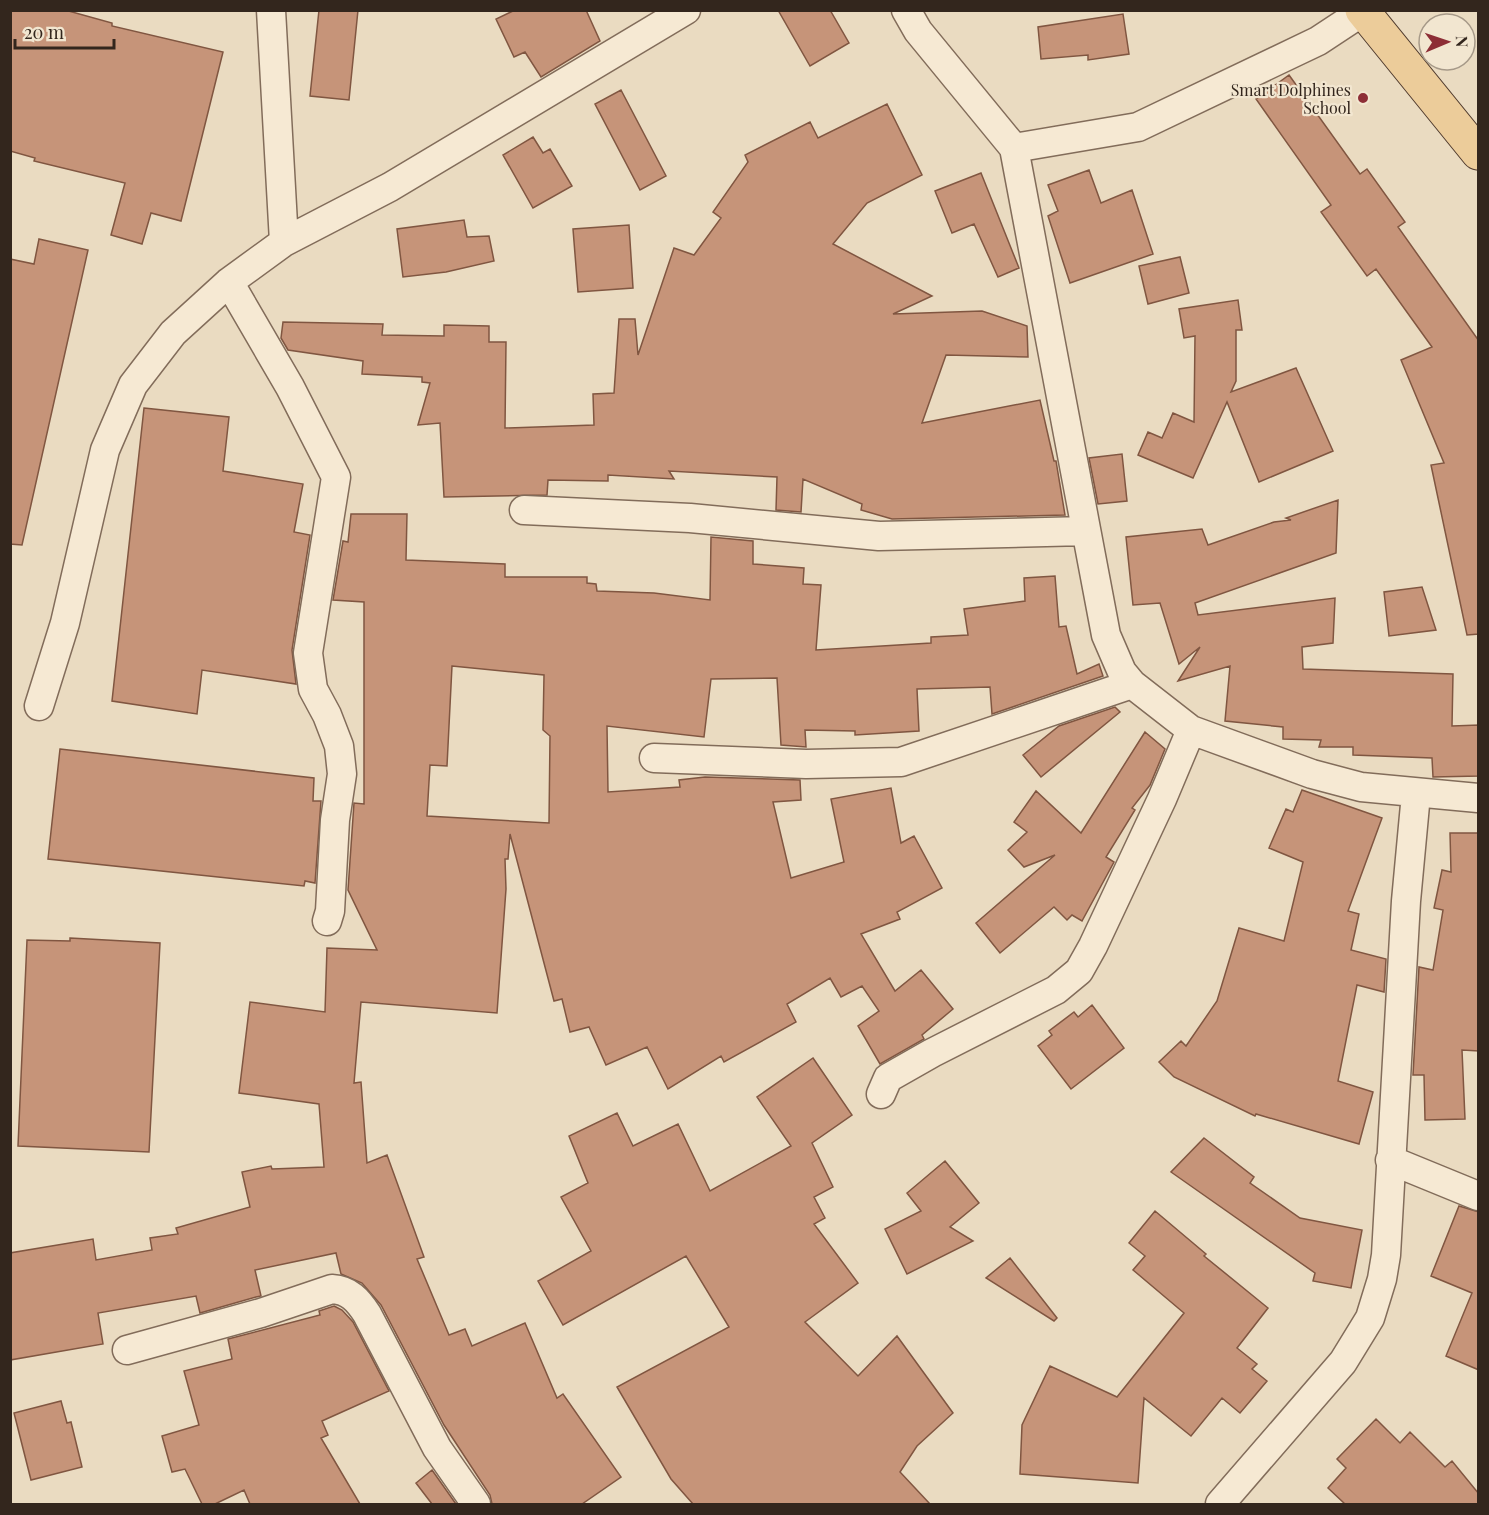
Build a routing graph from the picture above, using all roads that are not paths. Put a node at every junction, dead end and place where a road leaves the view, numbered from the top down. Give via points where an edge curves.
1 (271, 10) edge
2 (686, 10) edge
3 (906, 10) edge
4 (1363, 11) edge
5 (1014, 148) junction
6 (1479, 153) edge
7 (284, 242) junction
8 (229, 282) junction
9 (524, 510) dead end
10 (1086, 531) junction
11 (1132, 684) junction
12 (39, 706) dead end
13 (1191, 730) junction
14 (654, 758) dead end
15 (1416, 794) junction
16 (1479, 798) edge
17 (327, 921) dead end
18 (881, 1094) dead end
19 (1390, 1160) junction
20 (1479, 1196) edge
21 (127, 1350) dead end
22 (476, 1504) edge
23 (1220, 1504) edge

1 - 7 street
2 - 7 street via 390,187
3 - 5 street via 918,31
4 - 5 street via 1318,41 1138,128
4 - 6 main road
5 - 10 street
7 - 8 street
8 - 12 street via 173,333 133,385 105,450 65,623
8 - 17 street via 336,477 308,653 313,689 339,746 342,774 334,820
9 - 10 street via 690,518 879,536
10 - 11 street via 1106,635 1122,672
11 - 13 street
11 - 14 street via 901,762 806,764
13 - 15 street via 1312,774 1361,787
13 - 18 street via 1162,799 1078,971 1056,990 888,1078
15 - 16 street
15 - 19 street
19 - 20 street
19 - 23 street via 1386,1255 1370,1318 1343,1362
21 - 22 street via 332,1289 343,1290 367,1314 437,1448

